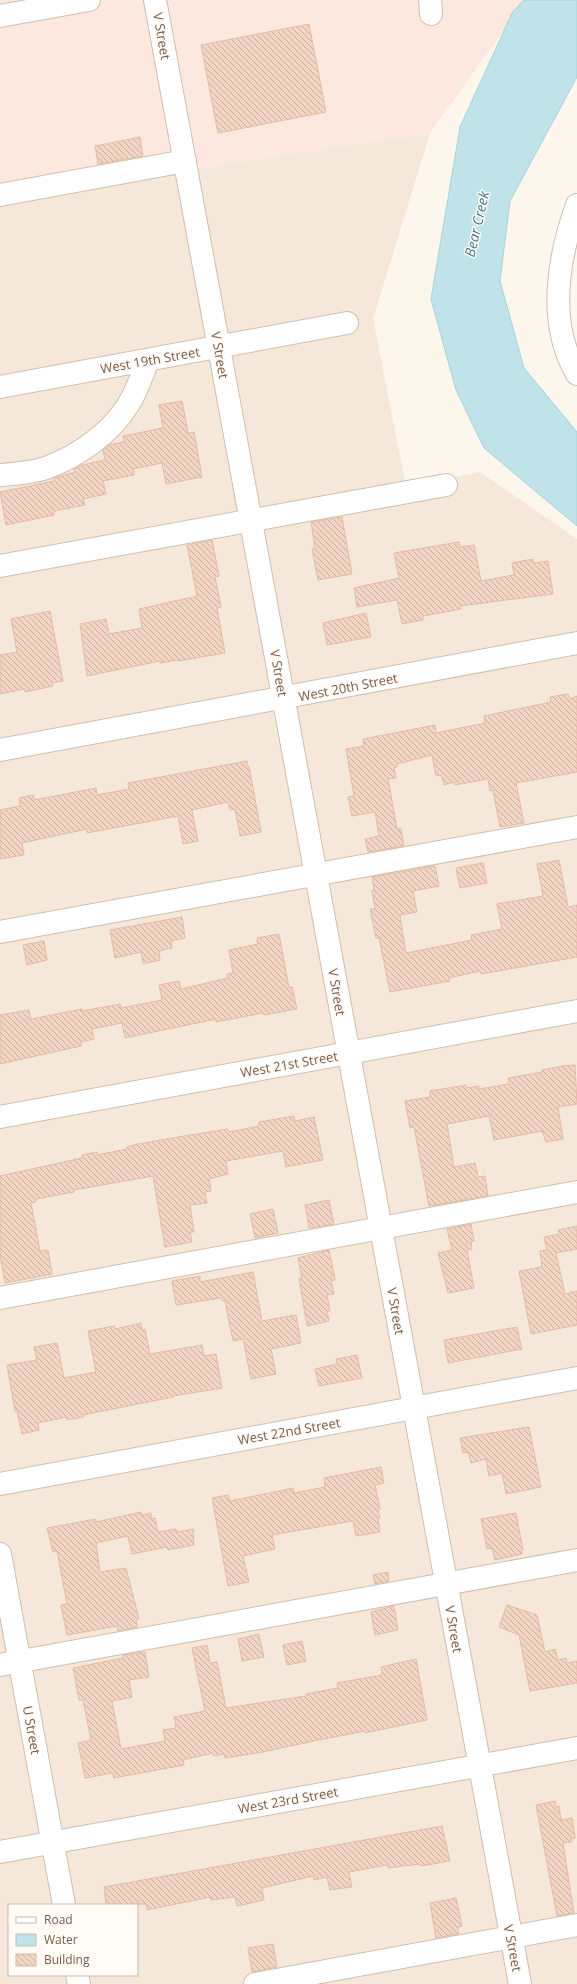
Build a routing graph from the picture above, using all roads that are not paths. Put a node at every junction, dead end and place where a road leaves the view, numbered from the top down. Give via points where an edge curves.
1 (89, 0) edge
2 (155, 0) edge
3 (35, 5) edge
4 (0, 16) edge
5 (185, 161) junction
6 (0, 195) edge
7 (577, 205) edge
8 (347, 323) dead end
9 (219, 347) junction
10 (148, 360) junction
11 (577, 374) edge
12 (0, 387) edge
13 (0, 475) edge
14 (446, 485) dead end
15 (251, 520) junction
16 (0, 566) edge
17 (577, 643) edge
18 (284, 699) junction
19 (0, 750) edge
20 (577, 827) edge
21 (315, 874) junction
22 (0, 932) edge
23 (577, 1011) edge
24 (348, 1053) junction
25 (0, 1117) edge
26 (577, 1192) edge
27 (380, 1228) junction
28 (0, 1298) edge
29 (577, 1378) edge
30 (414, 1408) junction
31 (0, 1484) edge
32 (0, 1554) edge
33 (577, 1560) edge
34 (446, 1584) junction
35 (10, 1663) edge
36 (577, 1748) edge
37 (479, 1766) junction
38 (53, 1843) junction
39 (0, 1852) edge
40 (64, 1904) edge
41 (577, 1925) edge
42 (511, 1938) junction
43 (255, 1984) edge
44 (520, 1984) edge

1 - 3 street
2 - 5 street, V Street
3 - 4 street
5 - 6 street
5 - 9 street, V Street
7 - 11 street via 562,252 558,298 562,332
8 - 9 street, West 19th Street
9 - 10 street, West 19th Street
9 - 15 street, V Street
10 - 12 street, West 19th Street
10 - 13 street via 128,406 109,429 92,443 68,458 44,468
14 - 15 street
15 - 16 street
15 - 18 street, V Street
17 - 18 street, West 20th Street
18 - 19 street, West 20th Street
18 - 21 street, V Street
20 - 21 street
21 - 22 street
21 - 24 street, V Street
23 - 24 street, West 21st Street
24 - 25 street, West 21st Street
24 - 27 street, V Street
26 - 27 street
27 - 28 street
27 - 30 street, V Street
29 - 30 street, West 22nd Street
30 - 31 street, West 22nd Street
30 - 34 street, V Street
32 - 35 street, U Street
33 - 34 street
34 - 35 street
34 - 37 street, V Street
35 - 38 street, U Street
36 - 37 street, West 23rd Street
37 - 38 street, West 23rd Street
37 - 42 street, V Street
38 - 39 street, West 23rd Street
38 - 40 street, U Street
41 - 42 street
42 - 43 street
42 - 44 street, V Street

